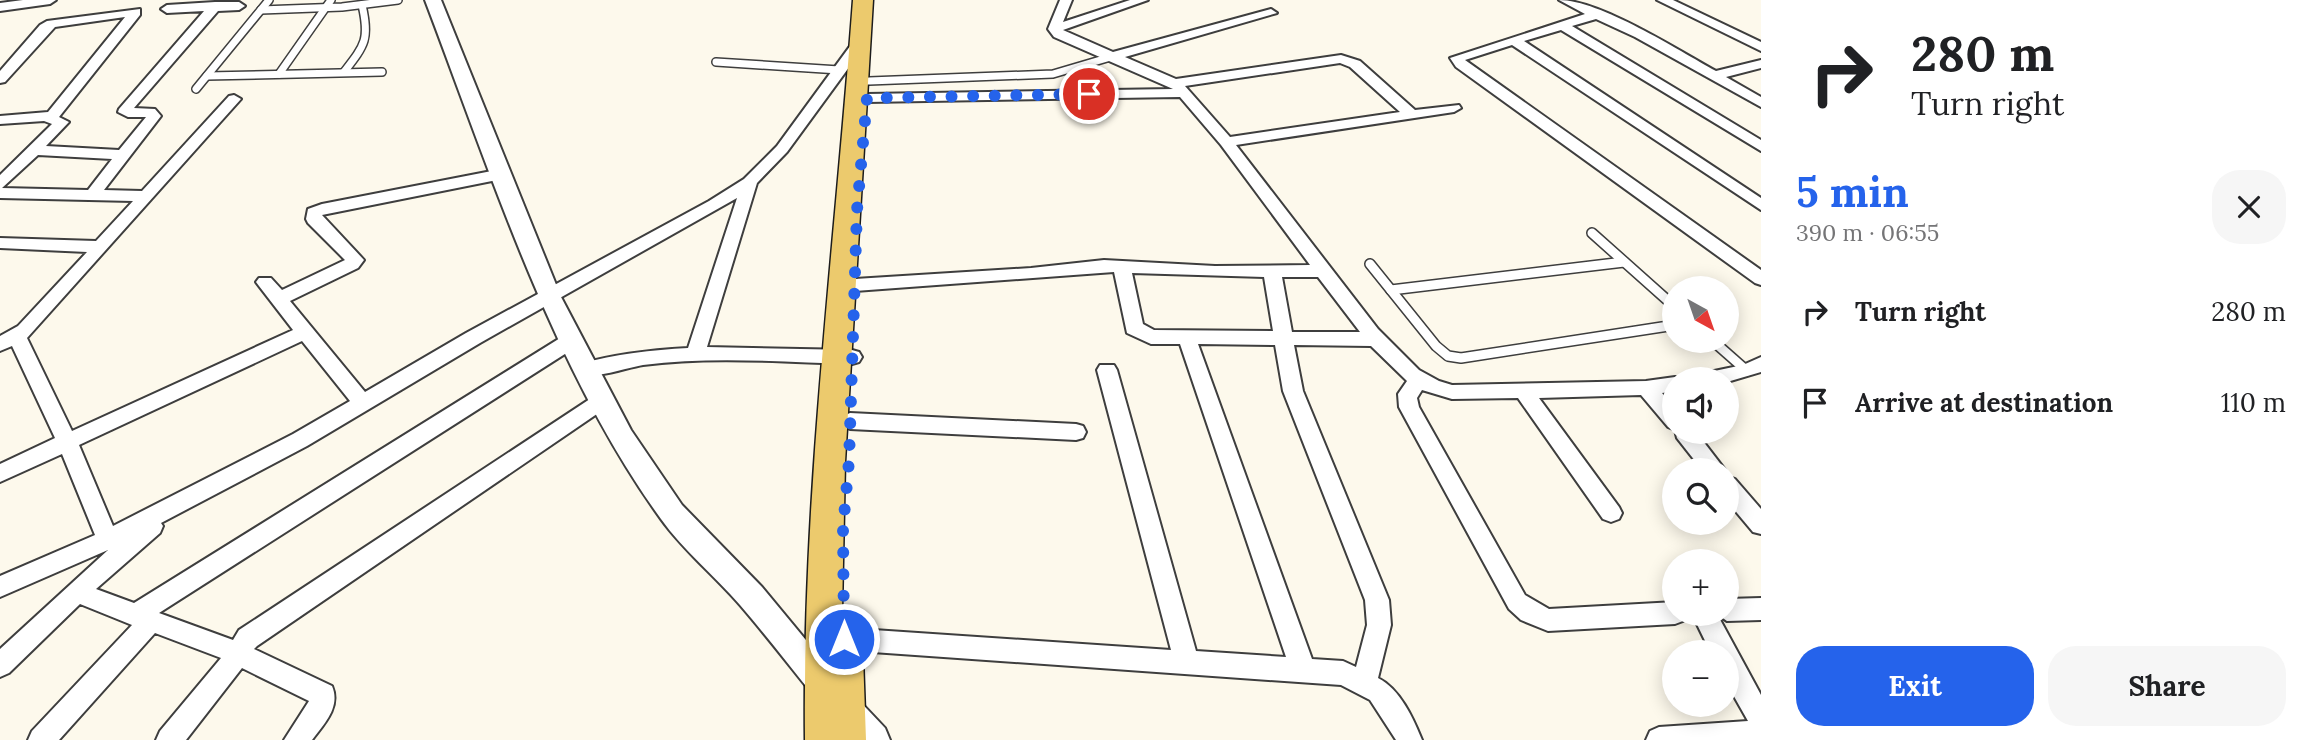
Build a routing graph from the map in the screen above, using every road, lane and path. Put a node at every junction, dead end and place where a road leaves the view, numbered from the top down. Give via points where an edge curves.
1 (50, 0) edge
2 (179, 0) edge
3 (269, 0) edge
4 (331, 0) edge
5 (398, 0) edge
6 (433, 0) edge
7 (863, 0) edge
8 (872, 0) edge
9 (1066, 0) edge
10 (1142, 0) edge
11 (1565, 0) edge
12 (1663, 0) edge
13 (362, 5) junction
14 (215, 6) junction
15 (239, 6) dead end
16 (0, 7) edge
17 (327, 8) junction
18 (261, 10) junction
19 (152, 11) junction
20 (1270, 13) dead end
21 (1598, 14) junction
22 (1562, 25) junction
23 (1054, 29) junction
24 (1513, 40) junction
25 (861, 41) junction
26 (1761, 47) edge
27 (1114, 57) junction
28 (716, 62) dead end
29 (1761, 64) edge
30 (839, 69) junction
31 (344, 72) junction
32 (382, 72) dead end
33 (279, 74) junction
34 (207, 76) junction
35 (1714, 76) junction
36 (0, 79) edge
37 (1179, 88) junction
38 (196, 89) dead end
39 (868, 89) junction
40 (233, 99) dead end
41 (1761, 103) edge
42 (1454, 108) dead end
43 (1412, 114) junction
44 (52, 116) junction
45 (0, 120) edge
46 (1226, 142) junction
47 (1761, 146) edge
48 (35, 150) junction
49 (125, 155) junction
50 (502, 174) junction
51 (750, 182) junction
52 (0, 184) edge
53 (0, 192) edge
54 (92, 195) junction
55 (145, 197) junction
56 (1761, 205) edge
57 (852, 213) junction
58 (1592, 233) dead end
59 (0, 243) edge
60 (100, 247) junction
61 (1624, 262) junction
62 (1370, 264) dead end
63 (1122, 267) junction
64 (1324, 271) junction
65 (1272, 272) junction
66 (1761, 279) edge
67 (265, 282) dead end
68 (855, 285) junction
69 (1391, 290) junction
70 (1662, 296) edge
71 (550, 297) junction
72 (279, 299) junction
73 (1662, 328) edge
74 (306, 332) junction
75 (1186, 338) junction
76 (1377, 339) junction
77 (9, 340) edge
78 (572, 340) junction
79 (1284, 340) junction
80 (1733, 354) edge
81 (695, 355) junction
82 (844, 357) junction
83 (1754, 368) edge
84 (587, 369) junction
85 (1107, 370) dead end
86 (1422, 382) junction
87 (1662, 386) edge
88 (1761, 386) edge
89 (1646, 388) junction
90 (1523, 390) junction
91 (603, 400) junction
92 (363, 403) junction
93 (1662, 407) edge
94 (850, 421) junction
95 (1076, 432) dead end
96 (68, 443) junction
97 (1694, 444) edge
98 (1705, 458) edge
99 (0, 473) edge
100 (1739, 499) edge
101 (173, 507) junction
102 (1611, 513) dead end
103 (1761, 525) edge
104 (108, 540) junction
105 (0, 587) edge
106 (76, 592) junction
107 (1761, 609) edge
108 (1739, 610) edge
109 (1662, 614) edge
110 (143, 618) junction
111 (844, 639) junction
112 (237, 653) junction
113 (1187, 663) junction
114 (0, 665) edge
115 (1303, 670) junction
116 (1739, 681) edge
117 (1364, 683) junction
118 (838, 712) edge
119 (1761, 720) edge
120 (1761, 733) edge
121 (41, 740) edge
122 (169, 740) edge
123 (297, 740) edge
124 (825, 740) edge
125 (873, 740) edge
126 (1409, 740) edge
127 (1659, 740) edge

1 - 16 street
2 - 19 street
3 - 18 lane
4 - 17 lane
5 - 13 lane
6 - 50 street
7 - 25 main road
8 - 39 main road
9 - 23 street
10 - 23 street
11 - 21 street
12 - 26 street
13 - 17 lane
13 - 31 lane via 368,41
14 - 15 street
14 - 19 street
14 - 49 street via 126,109 154,116
17 - 18 lane
17 - 33 lane
18 - 34 lane
19 - 36 street via 52,24
19 - 44 street
20 - 27 street
21 - 22 street
21 - 35 street
22 - 24 street
22 - 47 street
23 - 27 street
24 - 56 street
24 - 66 street via 1457,58
25 - 30 street
25 - 57 main road
27 - 37 street
27 - 39 lane via 1053,74
28 - 30 lane
29 - 35 street
30 - 51 street via 796,132
31 - 32 lane
31 - 33 lane
33 - 34 lane
34 - 38 lane
35 - 41 street
37 - 39 street
37 - 43 street via 1341,59 1355,64
37 - 46 street
39 - 57 main road
40 - 55 street
42 - 43 street
43 - 46 street
44 - 45 street
44 - 48 street via 51,120 62,122
46 - 64 street
48 - 49 street
48 - 52 street
49 - 54 street
50 - 71 street
50 - 72 street via 322,209 314,219 355,260
51 - 71 street
51 - 81 street
53 - 54 street
54 - 55 street
55 - 60 street
57 - 68 main road
57 - 82 main road
58 - 61 lane
59 - 60 street
60 - 77 street
61 - 69 lane
61 - 70 lane
62 - 69 lane
63 - 65 street
63 - 68 street
63 - 75 street via 1134,328 1152,337
64 - 65 street
64 - 76 street
65 - 79 street
67 - 72 street
68 - 82 main road
69 - 73 lane via 1436,346 1448,356 1461,358
71 - 78 street
71 - 92 street
72 - 74 street
74 - 92 street
74 - 96 street
75 - 79 street
75 - 115 street
76 - 79 street
76 - 86 street
77 - 96 street
78 - 84 street
78 - 110 street
79 - 117 street via 1300,411 1377,600 1379,625
80 - 83 lane
81 - 82 street
81 - 84 street via 625,359
82 - 94 main road
82 - 118 main road via 825,535
83 - 88 street
84 - 91 street
85 - 113 street
86 - 90 street via 1452,392
86 - 109 street via 1408,392 1409,407 1517,602 1548,620
87 - 89 street
89 - 90 street
89 - 93 street
90 - 102 street
91 - 112 street via 263,627
91 - 118 street via 673,513 751,596
92 - 101 street
94 - 95 street
94 - 111 main road via 843,528
96 - 99 street
96 - 104 street
97 - 98 street
100 - 103 street
101 - 104 street
101 - 106 street
104 - 105 street
106 - 110 street
106 - 114 street
107 - 108 street
110 - 112 street
110 - 121 street
111 - 113 street
111 - 118 main road
112 - 122 street
112 - 123 street via 323,695 323,704
113 - 115 street
115 - 117 street via 1343,673
116 - 119 street
117 - 126 street via 1379,691
118 - 124 main road
118 - 125 street
120 - 127 street

